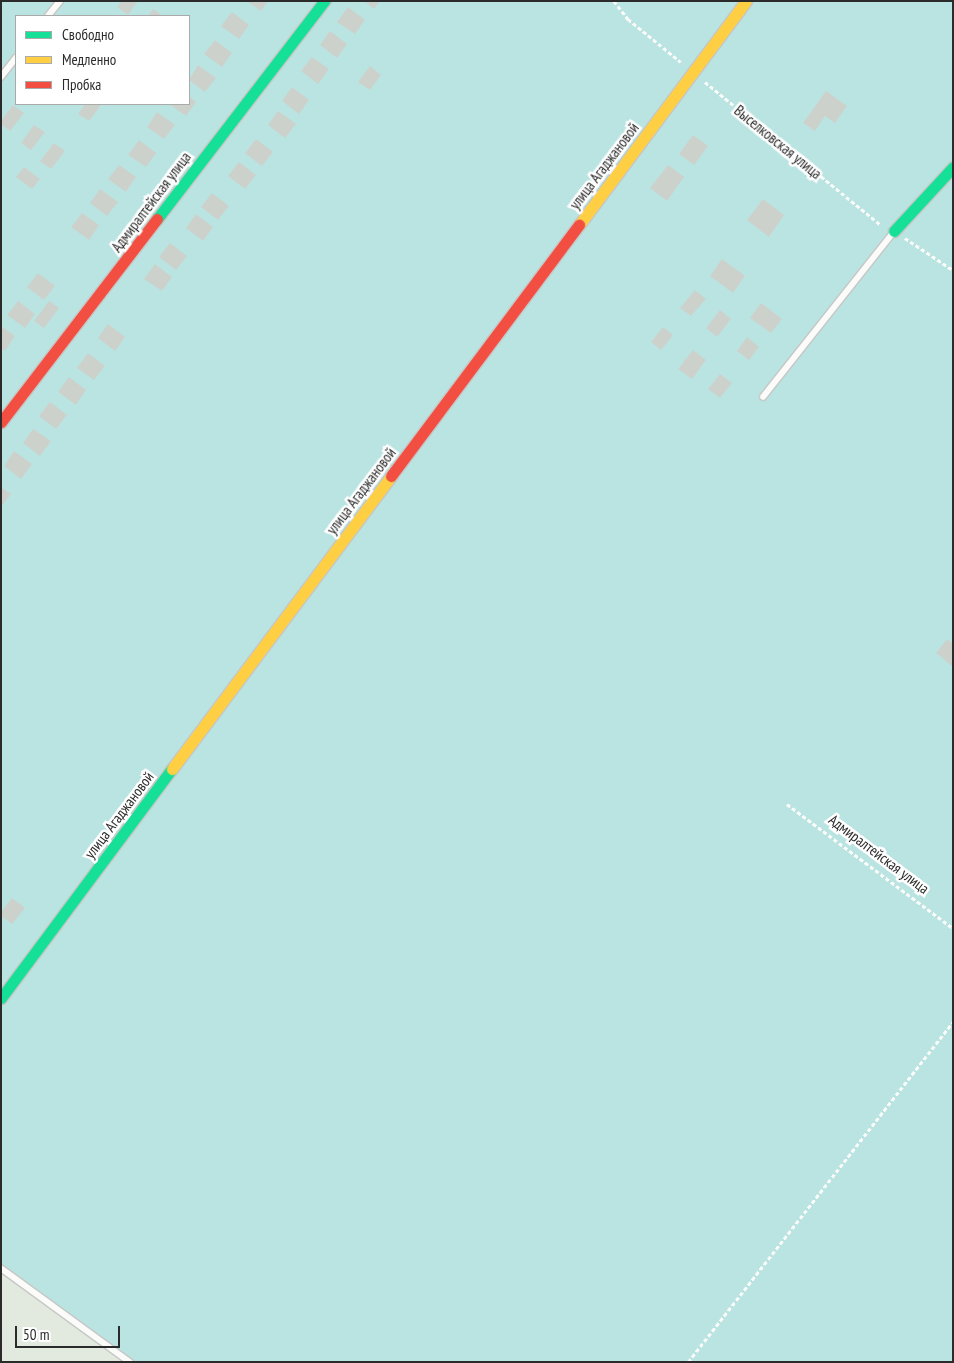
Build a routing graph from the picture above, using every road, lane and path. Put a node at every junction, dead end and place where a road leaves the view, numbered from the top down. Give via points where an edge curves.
1 (60, 1) edge
2 (324, 1) edge
3 (614, 1) edge
4 (746, 1) edge
5 (49, 15) edge
6 (15, 59) edge
7 (693, 72) junction
8 (1, 77) edge
9 (953, 167) edge
10 (894, 231) junction
11 (953, 270) edge
12 (763, 396) dead end
13 (1, 422) edge
14 (787, 804) dead end
15 (953, 928) edge
16 (1, 998) edge
17 (953, 1022) edge
18 (1, 1268) edge
19 (130, 1362) edge
20 (688, 1362) edge

1 - 5 lane
2 - 13 street, Адмиралтейская улица
3 - 7 path, Выселковская улица via 628,19
4 - 7 street, улица Агаджановой
6 - 8 lane
7 - 10 path, Выселковская улица via 878,223
7 - 16 street, улица Агаджановой via 8,984
9 - 10 street
10 - 11 path, Выселковская улица
10 - 12 lane
14 - 15 path, Адмиралтейская улица
17 - 20 path
18 - 19 lane

